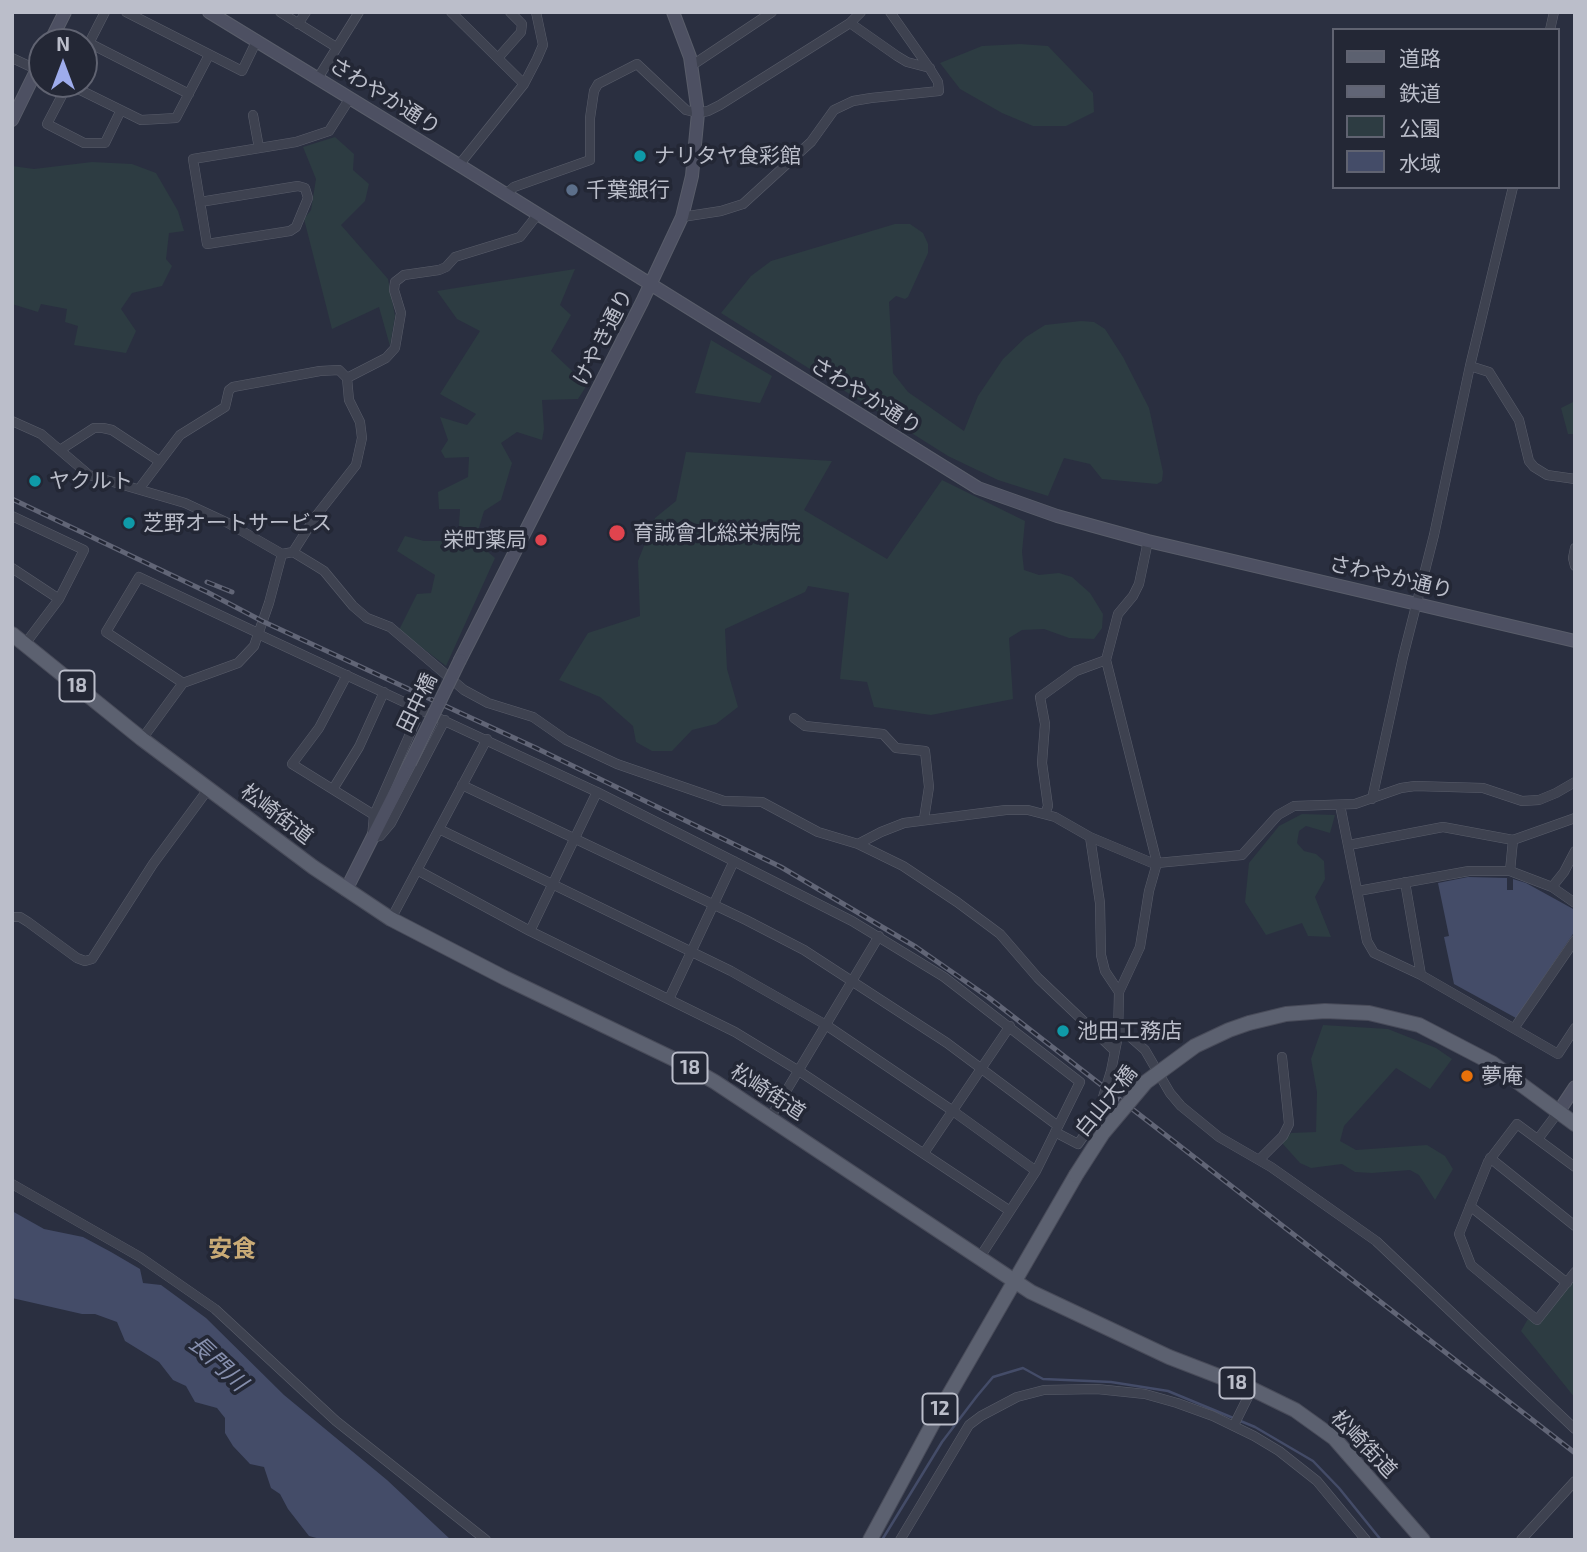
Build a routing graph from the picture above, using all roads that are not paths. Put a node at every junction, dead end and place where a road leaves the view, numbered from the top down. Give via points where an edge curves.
1 (65, 12) edge
2 (105, 12) edge
3 (126, 12) edge
4 (209, 12) edge
5 (280, 12) edge
6 (306, 12) edge
7 (359, 12) edge
8 (450, 12) edge
9 (510, 12) edge
10 (536, 12) edge
11 (673, 12) edge
12 (772, 12) edge
13 (861, 12) edge
14 (890, 12) edge
15 (299, 23) junction
16 (850, 23) junction
17 (57, 28) edge
18 (97, 28) edge
19 (257, 40) junction
20 (336, 47) junction
21 (98, 53) edge
22 (209, 55) junction
23 (498, 58) junction
24 (691, 66) junction
25 (930, 69) junction
26 (318, 78) junction
27 (524, 84) junction
28 (28, 90) edge
29 (189, 94) junction
30 (61, 98) edge
31 (97, 98) edge
32 (350, 98) junction
33 (121, 110) junction
34 (698, 113) junction
35 (253, 116) dead end
36 (12, 120) edge
37 (259, 148) junction
38 (459, 164) junction
39 (1513, 189) edge
40 (506, 194) junction
41 (200, 202) junction
42 (538, 214) junction
43 (682, 217) junction
44 (651, 284) junction
45 (1470, 366) junction
46 (347, 378) junction
47 (12, 421) edge
48 (60, 450) junction
49 (159, 461) junction
50 (1575, 480) edge
51 (139, 489) junction
52 (12, 516) edge
53 (1148, 541) junction
54 (1575, 548) edge
55 (293, 552) junction
56 (282, 554) junction
57 (1575, 566) edge
58 (12, 568) edge
59 (60, 599) junction
60 (1416, 603) junction
61 (258, 633) junction
62 (12, 634) edge
63 (1575, 641) edge
64 (25, 644) junction
65 (460, 660) joint
66 (1106, 660) junction
67 (347, 675) junction
68 (183, 682) junction
69 (384, 692) junction
70 (421, 709) junction
71 (794, 718) dead end
72 (446, 720) junction
73 (142, 739) junction
74 (487, 739) junction
75 (1575, 782) edge
76 (462, 785) junction
77 (209, 788) junction
78 (333, 789) junction
79 (597, 792) junction
80 (1372, 799) junction
81 (1340, 805) junction
82 (1045, 814) junction
83 (374, 815) junction
84 (1575, 818) edge
85 (924, 819) junction
86 (439, 829) junction
87 (1090, 837) junction
88 (372, 838) junction
89 (574, 839) junction
90 (1513, 840) junction
91 (858, 844) junction
92 (1349, 845) junction
93 (1575, 851) edge
94 (734, 861) junction
95 (1157, 864) junction
96 (417, 870) junction
97 (1510, 872) junction
98 (1405, 882) junction
99 (552, 885) junction
100 (1552, 887) junction
101 (346, 890) junction
102 (1358, 891) junction
103 (1575, 903) edge
104 (713, 905) junction
105 (12, 918) edge
106 (391, 919) junction
107 (530, 931) junction
108 (879, 936) junction
109 (1575, 940) edge
110 (691, 952) junction
111 (1421, 975) junction
112 (852, 981) junction
113 (1119, 992) junction
114 (668, 999) junction
115 (826, 1026) junction
116 (1010, 1026) junction
117 (1119, 1027) junction
118 (1515, 1027) junction
119 (1575, 1028) edge
120 (1115, 1051) junction
121 (1282, 1057) dead end
122 (982, 1069) junction
123 (799, 1070) junction
124 (1575, 1087) edge
125 (953, 1111) junction
126 (1559, 1111) junction
127 (770, 1118) junction
128 (1575, 1124) edge
129 (1057, 1129) junction
130 (1538, 1139) junction
131 (924, 1153) junction
132 (1490, 1158) junction
133 (1259, 1160) junction
134 (1575, 1167) edge
135 (1036, 1171) junction
136 (12, 1184) edge
137 (1470, 1206) junction
138 (1010, 1211) junction
139 (1575, 1226) edge
140 (980, 1257) junction
141 (1575, 1272) edge
142 (1014, 1280) junction
143 (1567, 1283) junction
144 (1252, 1389) junction
145 (1236, 1421) junction
146 (1575, 1429) edge
147 (1575, 1480) edge
148 (486, 1540) edge
149 (870, 1540) edge
150 (900, 1540) edge
151 (1366, 1540) edge
152 (1423, 1540) edge
153 (1521, 1540) edge

1 - 17 street
2 - 18 street
3 - 22 street
4 - 19 street, さわやか通り
5 - 15 street
6 - 15 street
7 - 20 street
8 - 23 street
9 - 23 street via 522,24 522,32
10 - 27 street via 543,45
11 - 24 street, けやき通り
12 - 24 street
13 - 16 street
14 - 25 street
15 - 20 street
16 - 25 street via 907,62
16 - 34 street via 720,105
19 - 22 street via 242,71
19 - 26 street, さわやか通り
20 - 26 street
21 - 29 street
22 - 29 street
23 - 27 street
24 - 34 street, けやき通り
25 - 43 street via 939,91 853,101 834,110 811,142 743,204
26 - 32 street, さわやか通り
27 - 38 street
28 - 36 street
29 - 33 street via 176,118 141,120
30 - 33 street via 47,124 84,143 105,143
31 - 33 street
32 - 37 street via 329,131
32 - 38 street, さわやか通り
34 - 40 street via 686,110 637,64 598,84 594,91 590,160
34 - 43 street, けやき通り via 692,176
35 - 37 street
37 - 41 street via 193,159
38 - 40 street, さわやか通り
39 - 45 street
40 - 42 street, さわやか通り
41 - 41 street via 298,186 305,188 308,198 290,231 207,244
42 - 44 street, さわやか通り
42 - 46 street via 520,237 455,257 439,270 404,275 395,282 401,313 395,348 386,358
43 - 44 street, けやき通り
44 - 53 street, さわやか通り via 978,488
44 - 65 street, けやき通り
45 - 50 street via 1489,372 1519,420 1534,467 1547,475
45 - 60 street
46 - 49 street via 339,370 320,371 233,387 225,407 180,435
46 - 55 street via 349,400 360,422 361,450 351,474
47 - 48 street via 41,434
48 - 49 street via 93,428 103,428
48 - 51 street via 89,475
49 - 51 street
51 - 56 street via 185,503
52 - 59 street via 83,550
53 - 60 street, さわやか通り
53 - 66 street via 1139,584 1118,614
54 - 57 street
55 - 56 street
55 - 91 street via 324,572 367,618 390,627 464,690 488,703 533,717 566,740 617,764 723,801 762,802 818,832
56 - 61 street
58 - 59 street
59 - 64 street
60 - 63 street, さわやか通り
60 - 80 street
61 - 67 street
61 - 68 street via 254,646 239,663
61 - 68 street via 139,577 106,632
62 - 64 main road, 松崎街道 / 18
64 - 73 main road, 松崎街道 / 18
65 - 88 street, 田中橋, bridge
66 - 82 street via 1076,671 1040,697 1045,724
66 - 95 street
67 - 69 street
67 - 78 street via 319,728 292,764
68 - 73 street
69 - 70 street
69 - 78 street
70 - 72 street
70 - 83 street
71 - 85 street via 805,726 883,734 896,748 925,751 929,787
72 - 74 street
72 - 88 street via 391,823
73 - 77 main road, 松崎街道 / 18
74 - 76 street
74 - 79 street
75 - 80 street via 1539,800 1514,799 1483,788 1415,786
76 - 86 street
76 - 89 street
77 - 101 main road, 松崎街道 / 18
77 - 105 street via 92,958 77,958 20,917
78 - 83 street
79 - 89 street
79 - 94 street
80 - 81 street
81 - 92 street
81 - 95 street via 1286,809 1242,855
82 - 85 street via 1006,810
82 - 87 street
83 - 88 street
84 - 90 street
85 - 91 street via 891,827
86 - 96 street
86 - 99 street
87 - 95 street
87 - 113 street via 1100,903 1101,956
88 - 101 street
89 - 99 street
89 - 104 street
90 - 92 street via 1443,827
90 - 97 street
91 - 120 street via 903,866 1000,934 1038,978
92 - 102 street
93 - 100 street
94 - 104 street
94 - 108 street
95 - 113 street via 1140,947
96 - 106 street
96 - 107 street
97 - 98 street via 1469,871
97 - 100 street
98 - 102 street
98 - 111 street
99 - 107 street
99 - 110 street
100 - 103 street
101 - 106 main road, 松崎街道 / 18
102 - 111 street via 1372,950
104 - 110 street
104 - 112 street via 804,950
106 - 127 main road, 松崎街道 / 18 via 682,1063
107 - 114 street
108 - 112 street
108 - 116 street
109 - 118 street
110 - 114 street
110 - 115 street
111 - 118 street
112 - 115 street
112 - 122 street
113 - 117 street
114 - 123 street
115 - 123 street
115 - 125 street
116 - 122 street
116 - 129 street via 1080,1082
117 - 120 street
117 - 133 street via 1145,1050 1181,1106 1219,1138
118 - 119 street via 1558,1054
120 - 129 street via 1097,1117 1078,1144
121 - 133 street via 1289,1124
122 - 125 street
122 - 129 street
123 - 127 street
123 - 131 street
124 - 126 street
125 - 131 street
125 - 135 street
126 - 128 main road, 白山大橋
126 - 130 street
126 - 142 main road, 白山大橋, bridge via 1492,1063 1419,1026 1368,1013 1325,1011 1249,1023 1195,1046 1146,1082 1103,1133
127 - 140 main road, 松崎街道 / 18
129 - 135 street
130 - 132 street via 1517,1124
130 - 134 street
131 - 138 street
132 - 137 street
132 - 139 street
133 - 146 street via 1384,1247
135 - 138 street
136 - 148 street via 140,1257 215,1309 336,1421
137 - 143 street
137 - 143 street via 1459,1234 1471,1265 1537,1320
138 - 140 street
140 - 142 main road, 松崎街道 / 18
141 - 143 street
142 - 144 main road, 松崎街道 / 18 via 1080,1317
142 - 149 main road, 12
144 - 145 street
144 - 152 main road, 松崎街道 / 18 via 1295,1410 1334,1438
145 - 150 street via 1146,1394 1044,1390 1017,1398 969,1425
145 - 151 street via 1317,1481
147 - 153 street

